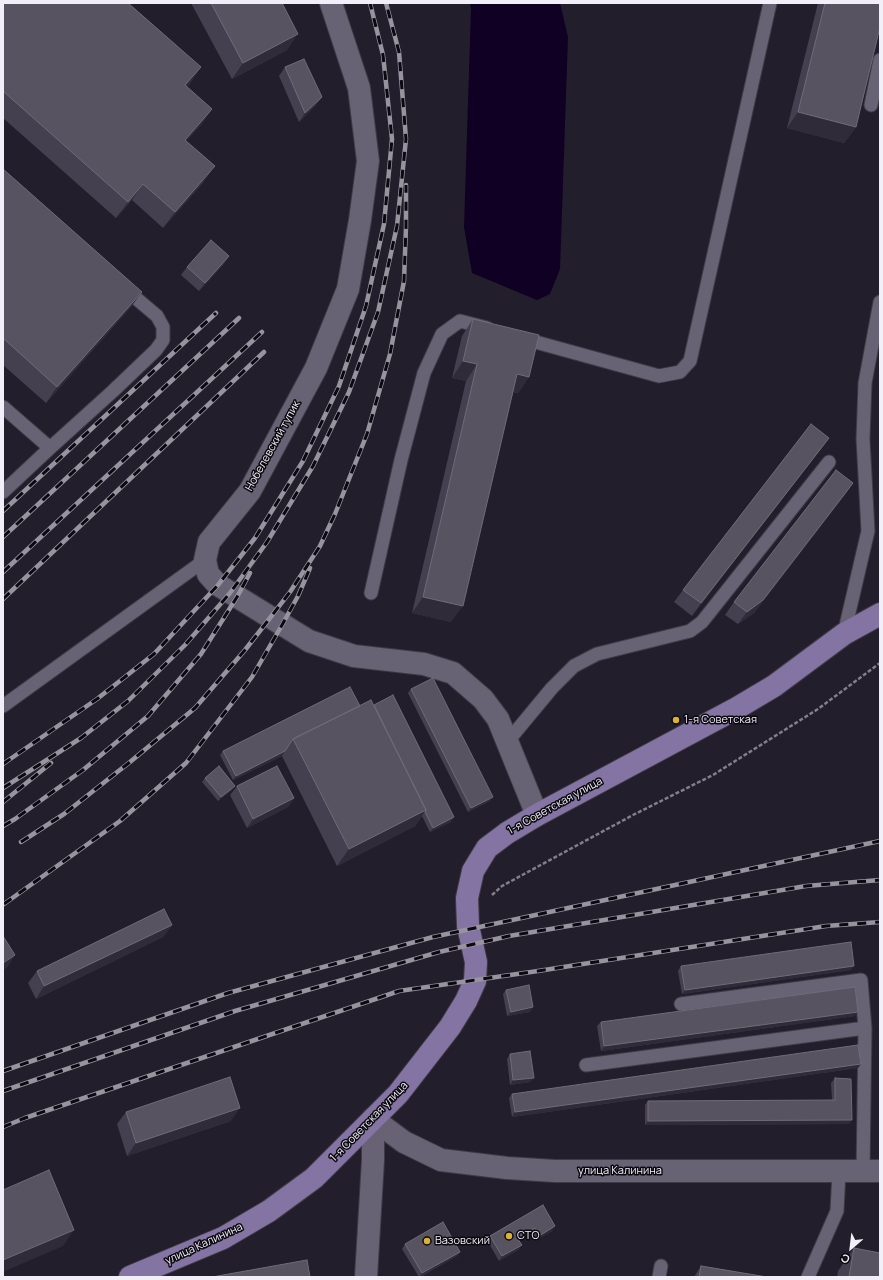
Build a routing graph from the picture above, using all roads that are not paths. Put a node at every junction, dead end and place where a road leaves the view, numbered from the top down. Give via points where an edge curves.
1 (331, 3) edge
2 (770, 3) edge
3 (880, 60) edge
4 (871, 105) dead end
5 (115, 280) edge
6 (880, 302) edge
7 (3, 407) edge
8 (50, 448) junction
9 (830, 462) dead end
10 (3, 492) edge
11 (205, 560) junction
12 (371, 593) dead end
13 (880, 614) edge
14 (844, 634) junction
15 (3, 706) edge
16 (508, 741) junction
17 (537, 815) junction
18 (681, 1004) dead end
19 (865, 1028) junction
20 (586, 1065) dead end
21 (373, 1119) junction
22 (839, 1172) junction
23 (871, 1172) edge
24 (314, 1178) joint
25 (130, 1277) edge
26 (366, 1277) edge
27 (808, 1277) edge

1 - 11 street, Нобелевский тупик via 359,88 368,161 348,289 316,368 250,491 209,542
2 - 12 lane via 690,361 680,372 659,376 460,321 442,334 424,373
3 - 4 lane
5 - 8 lane via 157,316 163,328 163,340 113,392
6 - 14 lane via 865,383 863,439 868,531
7 - 8 lane
8 - 10 lane
9 - 16 lane via 702,622 690,631 597,654 574,666
11 - 15 lane
11 - 16 street via 208,574 218,585 309,641 354,656 424,664 453,672 482,699 498,719
13 - 14 main road, 1-я Советская улица
14 - 17 main road, 1-я Советская улица via 774,686 749,701
16 - 17 street
17 - 21 main road, 1-я Советская улица via 487,848 473,871 467,898 468,926 476,962 475,981 450,1027 398,1094
18 - 19 lane via 861,980
19 - 20 lane
19 - 23 lane
21 - 22 street, улица Калинина via 404,1142 441,1160 507,1168 555,1171
21 - 24 main road, 1-я Советская улица
21 - 26 street
22 - 23 street, улица Калинина
22 - 27 lane via 837,1211
24 - 25 main road, улица Калинина via 269,1211 223,1238

